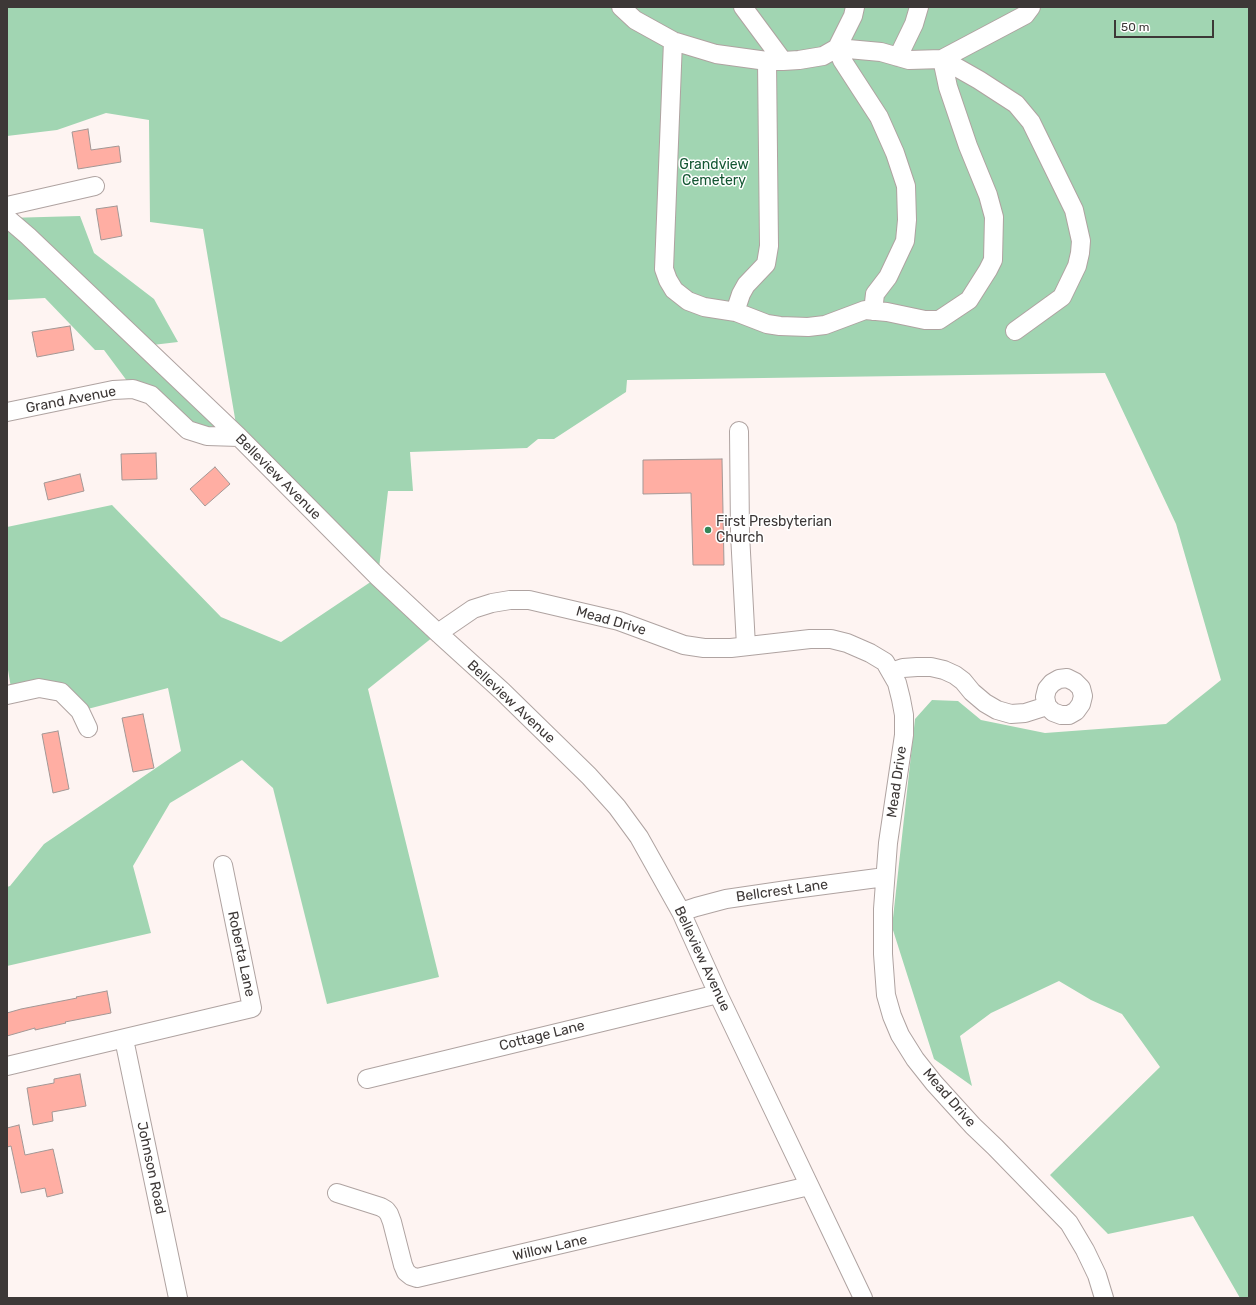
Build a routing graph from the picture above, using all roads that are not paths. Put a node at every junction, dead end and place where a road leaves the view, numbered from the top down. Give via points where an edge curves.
1 (621, 7) edge
2 (743, 7) edge
3 (854, 7) edge
4 (919, 7) edge
5 (1031, 7) edge
6 (673, 40) junction
7 (836, 48) junction
8 (898, 56) junction
9 (942, 59) junction
10 (775, 61) junction
11 (95, 186) dead end
12 (7, 206) edge
13 (7, 218) edge
14 (873, 311) junction
15 (735, 312) junction
16 (1015, 330) dead end
17 (7, 412) edge
18 (739, 431) dead end
19 (238, 437) junction
20 (438, 633) junction
21 (746, 646) junction
22 (891, 672) junction
23 (7, 694) edge
24 (1047, 706) dead end
25 (88, 728) dead end
26 (223, 865) dead end
27 (885, 877) junction
28 (681, 912) junction
29 (718, 994) junction
30 (124, 1039) junction
31 (7, 1066) edge
32 (367, 1079) dead end
33 (809, 1186) junction
34 (337, 1193) dead end
35 (178, 1298) edge
36 (863, 1298) edge
37 (1104, 1298) edge

1 - 6 street via 635,20
2 - 10 street
3 - 7 street via 853,16
4 - 8 street via 914,24
5 - 9 street via 1025,15
6 - 10 street via 716,54
6 - 15 street via 664,269 674,290 688,301 704,307
7 - 8 street
7 - 10 street via 823,56
7 - 14 street via 879,117 906,186 907,220 904,241 888,277 875,294
8 - 9 street via 909,60
9 - 14 street via 948,87 994,217 993,260 969,300 939,320
9 - 16 street via 1016,104 1031,122 1074,210 1081,241 1080,253 1077,266 1062,297
10 - 15 street via 769,246 766,264 746,285
11 - 12 street
13 - 19 street, Belleview Avenue
14 - 15 street via 865,310 825,325 808,327 767,324
17 - 19 street, Grand Avenue via 113,390 133,389 151,395 188,430 207,436
18 - 21 street via 740,534
19 - 20 street, Belleview Avenue
20 - 21 street, Mead Drive via 473,609 510,600 530,600 619,621 684,645 704,648
20 - 28 street, Belleview Avenue via 502,691 617,807 639,837
21 - 22 street, Mead Drive via 831,639 870,653 885,662
22 - 24 street via 917,667 944,670 963,681 985,703 1011,714 1025,713
22 - 27 street, Mead Drive via 901,699 904,735
23 - 25 street via 39,688 61,692 80,711
26 - 30 street, Roberta Lane via 252,1008
27 - 28 street, Bellcrest Lane via 726,899
27 - 37 street, Mead Drive via 882,909 886,988 892,1016 900,1035 944,1094 1069,1223 1097,1275
28 - 29 street, Belleview Avenue
29 - 32 street, Cottage Lane
29 - 33 street, Belleview Avenue
30 - 31 street
30 - 35 street, Johnson Road
33 - 34 street, Willow Lane via 417,1278 406,1272 392,1222 386,1210
33 - 36 street, Belleview Avenue

